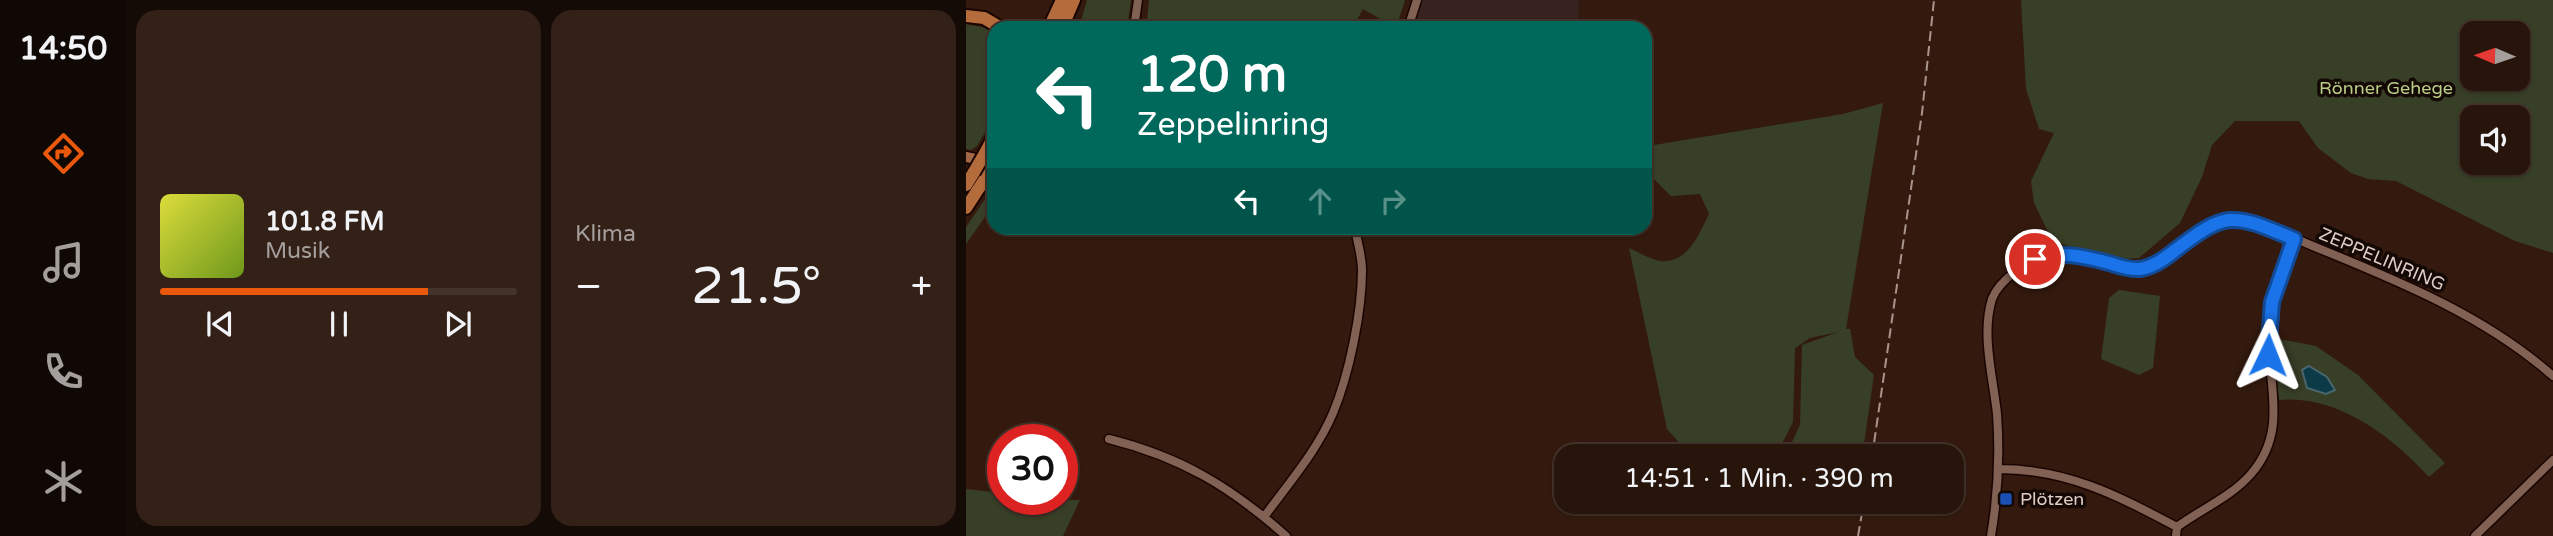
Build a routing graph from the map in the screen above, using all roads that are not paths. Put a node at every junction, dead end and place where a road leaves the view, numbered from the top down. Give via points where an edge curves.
1 (1062, 0) edge
2 (1074, 0) edge
3 (1138, 0) edge
4 (1417, 0) edge
5 (966, 16) edge
6 (989, 21) edge
7 (1052, 21) edge
8 (1065, 21) edge
9 (1073, 21) edge
10 (1135, 21) edge
11 (1410, 21) edge
12 (987, 149) edge
13 (966, 158) edge
14 (987, 166) edge
15 (987, 176) edge
16 (966, 184) edge
17 (966, 208) edge
18 (1356, 235) edge
19 (2294, 239) junction
20 (2553, 376) edge
21 (1109, 439) dead end
22 (2553, 460) edge
23 (1999, 469) junction
24 (1265, 517) junction
25 (2177, 532) edge
26 (1286, 536) edge
27 (1991, 536) edge
28 (2475, 536) edge

1 - 7 highway
2 - 8 highway
2 - 9 highway
3 - 10 street
4 - 11 street
5 - 6 highway
12 - 16 highway, bridge
13 - 14 main road
15 - 17 highway
18 - 24 street via 1362,267 1360,302 1342,387 1329,422
19 - 20 street, ZEPPELINRING via 2426,293 2501,337
19 - 23 street, ZEPPELINRING via 2254,222 2227,220 2208,226 2146,268 2061,254 2035,259 2017,270 1993,295 1987,321
19 - 25 street via 2277,282 2269,323 2268,355 2276,410 2270,441 2240,485
21 - 24 street via 1189,466
22 - 28 street
23 - 25 street via 2086,483
23 - 27 street, ZEPPELINRING
24 - 26 street

